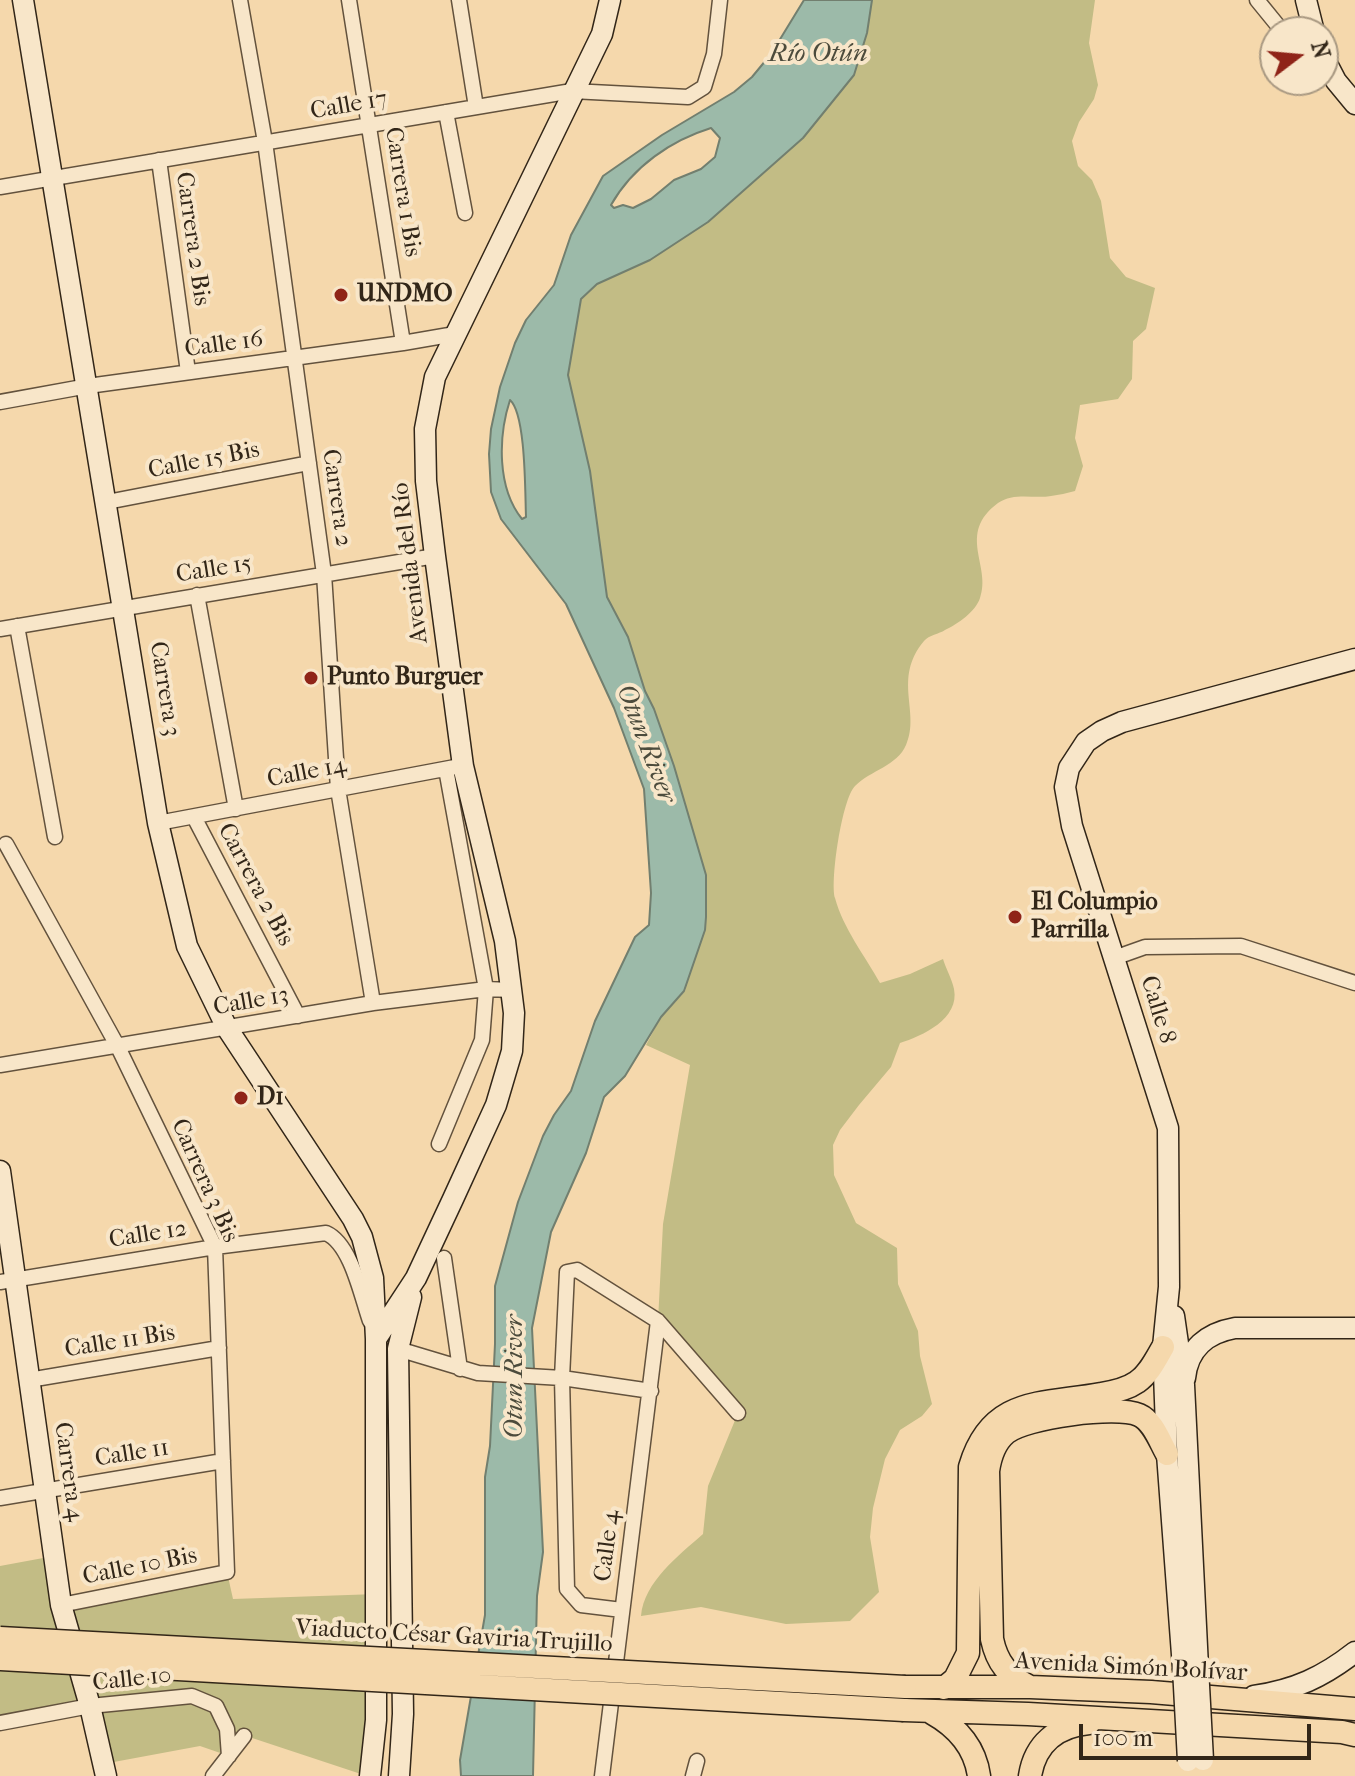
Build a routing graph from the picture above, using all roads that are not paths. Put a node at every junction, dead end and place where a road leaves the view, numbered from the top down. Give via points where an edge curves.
1 (23, 0) edge
2 (240, 0) edge
3 (349, 0) edge
4 (459, 0) edge
5 (610, 0) edge
6 (720, 0) edge
7 (1257, 0) edge
8 (1270, 16) edge
9 (1339, 85) edge
10 (572, 91) junction
11 (1355, 104) edge
12 (476, 107) junction
13 (446, 112) junction
14 (370, 125) junction
15 (265, 142) junction
16 (159, 160) junction
17 (53, 178) junction
18 (0, 187) edge
19 (465, 213) dead end
20 (455, 334) junction
21 (403, 343) junction
22 (295, 357) junction
23 (188, 372) junction
24 (88, 386) junction
25 (0, 402) edge
26 (309, 463) junction
27 (107, 502) junction
28 (435, 556) junction
29 (324, 574) junction
30 (197, 595) junction
31 (125, 607) junction
32 (17, 626) junction
33 (0, 629) edge
34 (1355, 659) edge
35 (455, 767) junction
36 (338, 789) junction
37 (236, 809) junction
38 (194, 817) junction
39 (158, 823) junction
40 (55, 837) dead end
41 (6, 844) dead end
42 (1114, 958) junction
43 (1355, 983) edge
44 (486, 989) junction
45 (511, 990) junction
46 (373, 1003) junction
47 (298, 1016) junction
48 (227, 1028) junction
49 (118, 1047) junction
50 (0, 1065) edge
51 (439, 1144) dead end
52 (0, 1171) edge
53 (215, 1247) junction
54 (444, 1258) dead end
55 (416, 1278) junction
56 (8, 1280) edge
57 (1169, 1287) junction
58 (658, 1321) junction
59 (1355, 1328) edge
60 (376, 1339) junction
61 (1163, 1347) junction
62 (219, 1348) junction
63 (398, 1349) junction
64 (460, 1369) junction
65 (562, 1378) junction
66 (29, 1380) junction
67 (1184, 1385) junction
68 (651, 1391) junction
69 (738, 1413) dead end
70 (1167, 1454) junction
71 (223, 1461) junction
72 (45, 1490) junction
73 (0, 1498) edge
74 (227, 1572) joint
75 (61, 1605) junction
76 (622, 1610) junction
77 (0, 1638) edge
78 (1355, 1652) edge
79 (0, 1659) edge
80 (1191, 1668) junction
81 (905, 1687) joint
82 (1030, 1687) junction
83 (944, 1688) junction
84 (1237, 1699) junction
85 (90, 1706) junction
86 (1355, 1709) edge
87 (932, 1713) junction
88 (1147, 1720) junction
89 (0, 1723) edge
90 (244, 1736) dead end
91 (1351, 1738) edge
92 (229, 1756) junction
93 (697, 1761) dead end
94 (1196, 1768) edge
95 (106, 1776) edge
96 (213, 1776) edge
97 (370, 1776) edge
98 (399, 1776) edge
99 (602, 1776) edge
100 (693, 1776) edge
101 (979, 1776) edge
102 (1030, 1776) edge

1 - 17 street, Carrera 3
2 - 15 street, Carrera 2
3 - 14 street, Carrera 1 Bis
4 - 12 street
5 - 10 street, Avenida del Río via 602,34
6 - 10 street, Calle 17 via 704,87 688,97
7 - 8 street
9 - 11 street
10 - 12 street, Calle 17
10 - 20 street, Avenida del Río
12 - 13 street, Calle 17
13 - 14 street, Calle 17
13 - 19 street
14 - 15 street, Calle 17
14 - 21 street, Carrera 1 Bis
15 - 16 street, Calle 17
15 - 22 street, Carrera 2
16 - 17 street, Calle 17
16 - 23 street, Carrera 2 Bis
17 - 18 street, Calle 17
17 - 24 street, Carrera 3
20 - 21 street, Calle 16
20 - 28 street, Avenida del Río via 435,377 425,429
21 - 22 street, Calle 16
22 - 23 street, Calle 16
22 - 26 street, Carrera 2
23 - 24 street, Calle 16
24 - 25 street, Calle 16
24 - 27 street, Carrera 3
26 - 27 street, Calle 15 Bis
26 - 29 street, Carrera 2
27 - 31 street, Carrera 3
28 - 29 street, Calle 15
28 - 35 street, Avenida del Río
29 - 30 street, Calle 15
29 - 36 street, Carrera 2
30 - 31 street, Calle 15
30 - 37 street, Carrera 2 Bis
31 - 32 street, Calle 15
31 - 39 street, Carrera 3
32 - 33 street, Calle 15
32 - 40 street
34 - 42 street, Calle 8 via 1122,722 1086,742 1076,754 1065,787 1072,826
35 - 36 street, Calle 14
35 - 44 street
35 - 45 street, Avenida del Río via 505,941
36 - 37 street, Calle 14
36 - 46 street, Carrera 2
37 - 38 street, Calle 14
38 - 39 street, Calle 14
38 - 47 street, Carrera 2 Bis
39 - 48 street, Carrera 3 via 187,946
41 - 49 street, Carrera 3 Bis
42 - 43 street via 1145,947 1241,946
42 - 57 street, Calle 8 via 1168,1128
44 - 45 street, Calle 13
44 - 46 street, Calle 13
44 - 51 street via 482,1040
45 - 55 street, Avenida del Río via 512,1051 503,1088
46 - 47 street, Calle 13
47 - 48 street, Calle 13
48 - 49 street, Calle 13
48 - 60 street, Carrera 3 via 353,1219 373,1278
49 - 50 street, Calle 13
49 - 53 street, Carrera 3 Bis
52 - 56 street, Carrera 4
53 - 56 street, Calle 12
53 - 60 street, Calle 12 via 317,1232 336,1237
53 - 62 street, Carrera 3 Bis
54 - 64 street
55 - 60 street
55 - 63 street
56 - 66 street, Carrera 4
57 - 61 street, Calle 8
57 - 67 street, Calle 8
58 - 65 street via 577,1270 567,1272
58 - 68 street, Calle 4
58 - 69 street
59 - 67 street via 1219,1331 1193,1351
60 - 97 street, Carrera 3 via 376,1720
61 - 70 street, Calle 8
61 - 83 main road via 1148,1372 1128,1387 1027,1405 1002,1417 980,1439 970,1467 968,1653
62 - 66 street, Calle 11 Bis
62 - 71 street, Carrera 3 Bis
63 - 64 street
63 - 98 street via 403,1714
64 - 65 street
65 - 68 street
65 - 76 street via 567,1589 581,1605
66 - 72 street, Carrera 4
67 - 80 street, Calle 8
68 - 76 street, Calle 4
70 - 80 street, Calle 8
70 - 82 main road via 1152,1426 1141,1415 1127,1412 1031,1421 1006,1433 996,1445 988,1471 992,1639 1004,1669
71 - 72 street, Calle 11
71 - 74 street, Carrera 3 Bis
72 - 73 street, Calle 11
72 - 75 street, Carrera 4
74 - 75 street, Calle 10 Bis
75 - 85 street, Carrera 4
76 - 99 street, Calle 4
77 - 81 main road, Viaducto César Gaviria Trujillo, bridge
78 - 84 street via 1319,1678
79 - 87 main road, Viaducto César Gaviria Trujillo, bridge
80 - 94 street, Calle 8, bridge
81 - 83 main road, Avenida Simón Bolívar
82 - 83 main road, Avenida Simón Bolívar
82 - 84 main road, Avenida Simón Bolívar
84 - 86 main road, Avenida Simón Bolívar
85 - 89 street, Calle 10
85 - 92 street, Calle 10 via 192,1696 216,1706 227,1729
85 - 95 street, Carrera 4
87 - 88 main road
87 - 101 main road via 966,1741
88 - 91 main road
88 - 102 main road via 1066,1727 1044,1743
90 - 92 street
92 - 96 street
93 - 100 street

